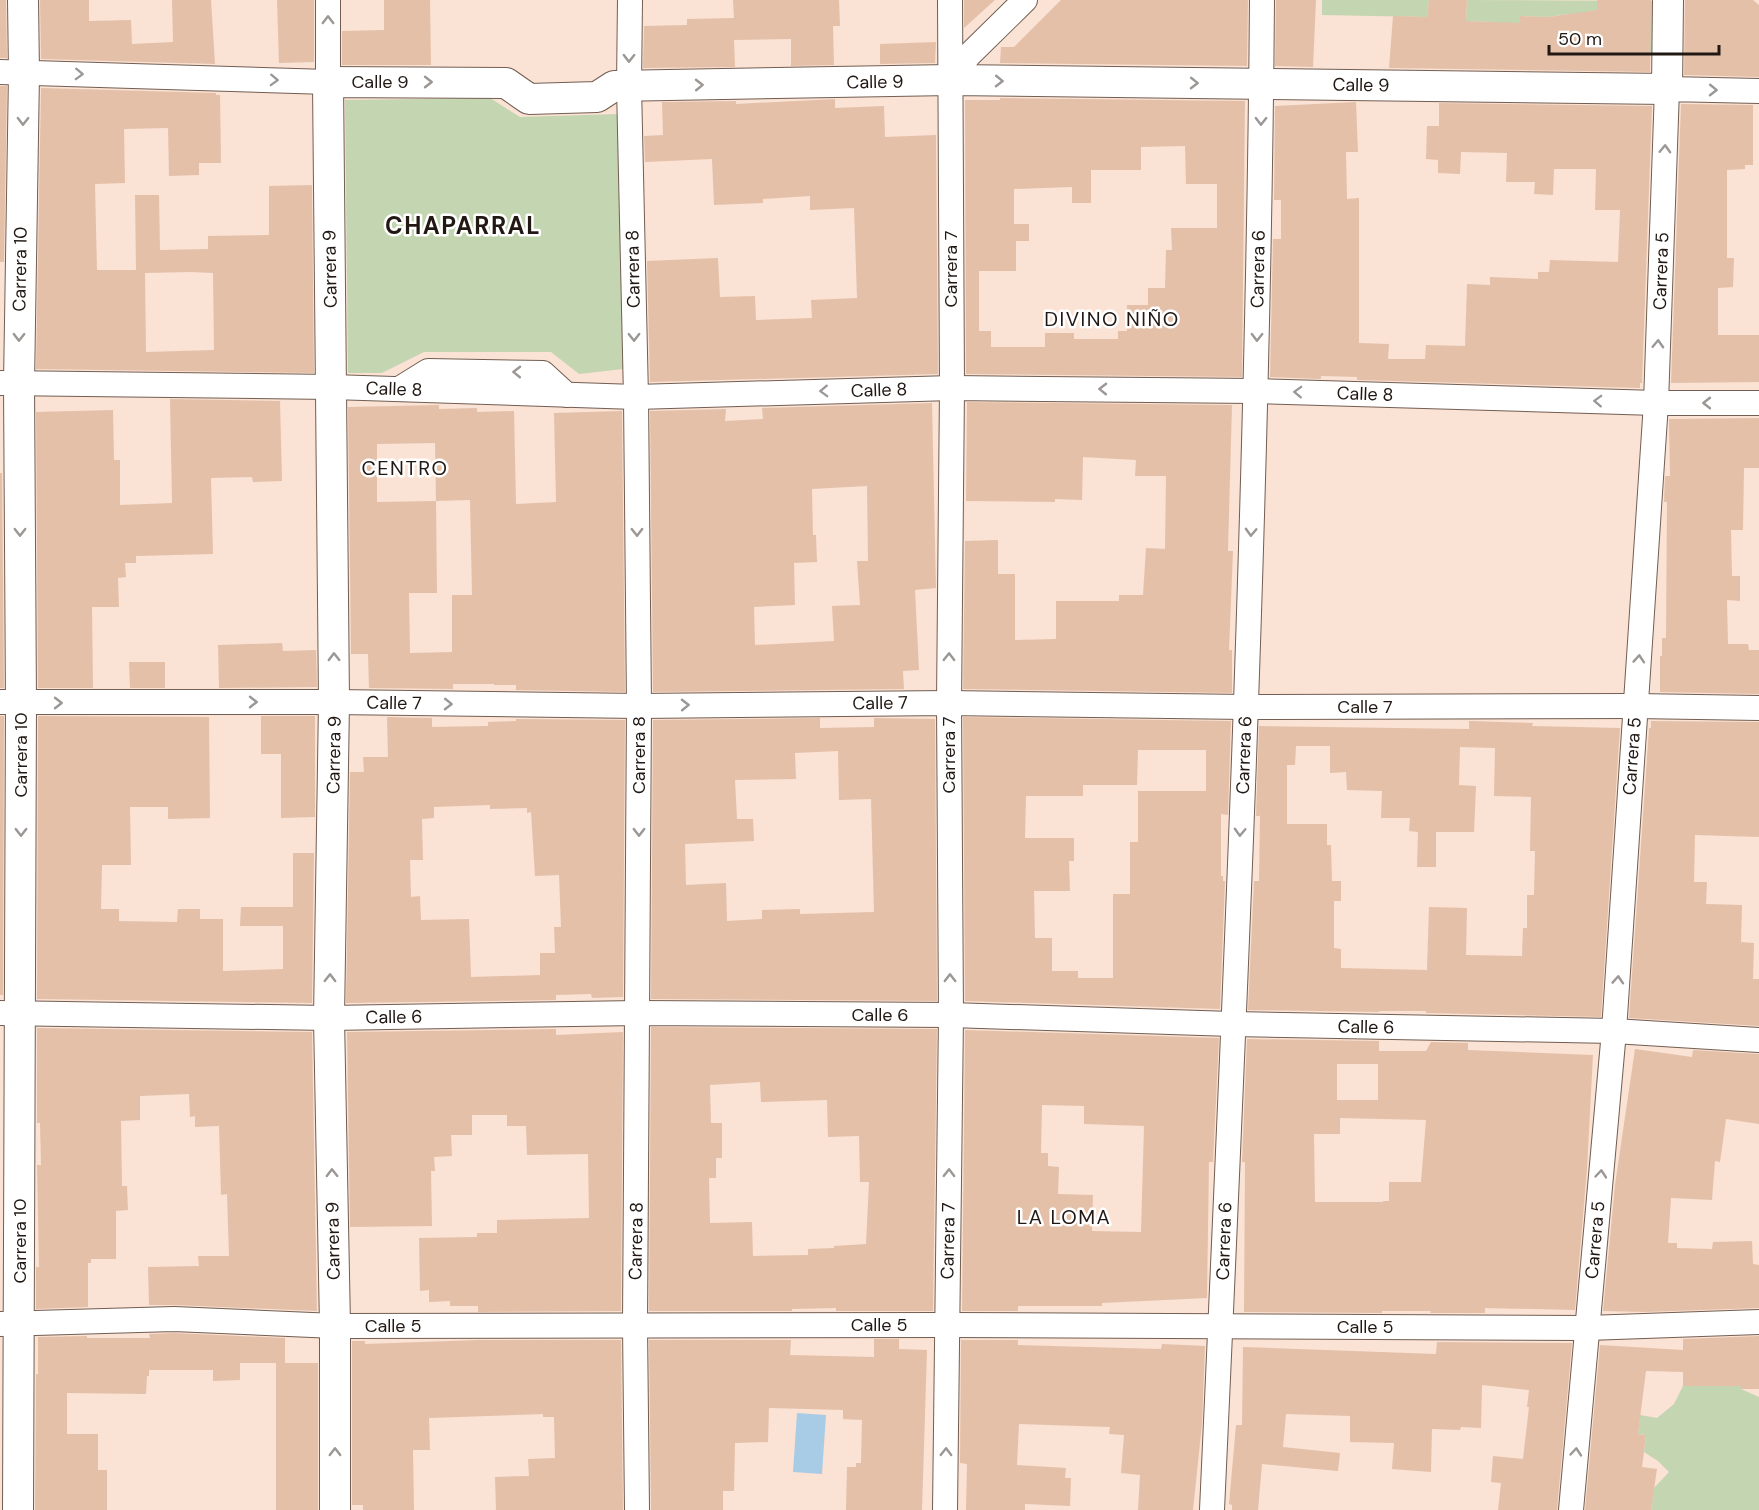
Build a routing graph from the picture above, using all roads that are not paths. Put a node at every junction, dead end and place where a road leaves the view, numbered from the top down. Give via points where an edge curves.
1 (23, 0) edge
2 (328, 0) edge
3 (630, 0) edge
4 (950, 0) edge
5 (1025, 0) edge
6 (1262, 0) edge
7 (1668, 0) edge
8 (12, 73) edge
9 (950, 80) junction
10 (328, 82) junction
11 (1261, 84) junction
12 (629, 86) junction
13 (1667, 89) junction
14 (1759, 91) edge
15 (9, 383) edge
16 (332, 387) junction
17 (952, 388) junction
18 (1256, 391) junction
19 (636, 397) junction
20 (1656, 403) junction
21 (1759, 403) edge
22 (334, 702) junction
23 (11, 703) edge
24 (949, 703) junction
25 (639, 706) junction
26 (1636, 706) junction
27 (1246, 707) junction
28 (1759, 708) edge
29 (638, 1013) junction
30 (10, 1014) edge
31 (951, 1015) junction
32 (329, 1018) junction
33 (1232, 1024) junction
34 (1614, 1031) junction
35 (1759, 1040) edge
36 (1759, 1322) edge
37 (10, 1324) edge
38 (947, 1324) junction
39 (635, 1325) junction
40 (335, 1326) junction
41 (1220, 1327) junction
42 (1587, 1328) junction
43 (18, 1510) edge
44 (335, 1510) edge
45 (637, 1510) edge
46 (945, 1510) edge
47 (1212, 1510) edge
48 (1571, 1510) edge

1 - 8 main road, Carrera 10
10 -> 2 street, Carrera 9
3 -> 12 street, Carrera 8
4 - 9 street, Carrera 7
5 - 9 street via 969,55
6 - 11 street, Carrera 6
7 - 13 main road, Carrera 5
8 -> 10 street, Calle 9
8 -> 15 main road, Carrera 10
9 -> 11 main road, Calle 9
12 -> 9 main road, Calle 9
9 - 17 street, Carrera 7
10 -> 12 main road, Calle 9 via 506,83 529,99 597,97 614,86
10 - 16 main road, Carrera 9
11 - 13 main road, Calle 9
11 -> 18 street, Carrera 6
12 -> 19 street, Carrera 8
13 -> 14 street, Calle 9
20 -> 13 street, Carrera 5
15 - 16 street, Calle 8
15 -> 23 main road, Carrera 10
19 -> 16 street, Calle 8
22 -> 16 main road, Carrera 9
18 -> 17 street, Calle 8
17 -> 19 street, Calle 8
24 -> 17 street, Carrera 7
20 -> 18 street, Calle 8
18 -> 27 street, Carrera 6
19 -> 25 street, Carrera 8
21 -> 20 street, Calle 8
26 -> 20 street, Carrera 5
23 -> 22 street, Calle 7
22 -> 25 street, Calle 7
32 -> 22 main road, Carrera 9
23 -> 30 main road, Carrera 10
25 -> 24 street, Calle 7
24 - 27 street, Calle 7
31 -> 24 street, Carrera 7
25 -> 29 street, Carrera 8
26 - 27 street, Calle 7
26 - 28 street, Calle 7
34 -> 26 street, Carrera 5
27 -> 33 street, Carrera 6
29 - 31 street, Calle 6
29 - 32 street, Calle 6
29 - 39 street, Carrera 8
30 - 32 street, Calle 6
30 - 37 main road, Carrera 10
31 - 33 street, Calle 6
38 -> 31 street, Carrera 7
40 -> 32 main road, Carrera 9
33 - 34 street, Calle 6
33 - 41 street, Carrera 6
34 - 35 street, Calle 6
42 -> 34 street, Carrera 5
36 - 42 street, Calle 5
37 - 40 street, Calle 5 via 174,1319
37 - 43 main road, Carrera 10
38 - 39 street, Calle 5
38 - 41 street, Calle 5
46 -> 38 street, Carrera 7
39 - 40 street, Calle 5
39 - 45 street, Carrera 8
44 -> 40 main road, Carrera 9
41 - 42 street, Calle 5
41 - 47 street, Carrera 6
48 -> 42 street, Carrera 5

